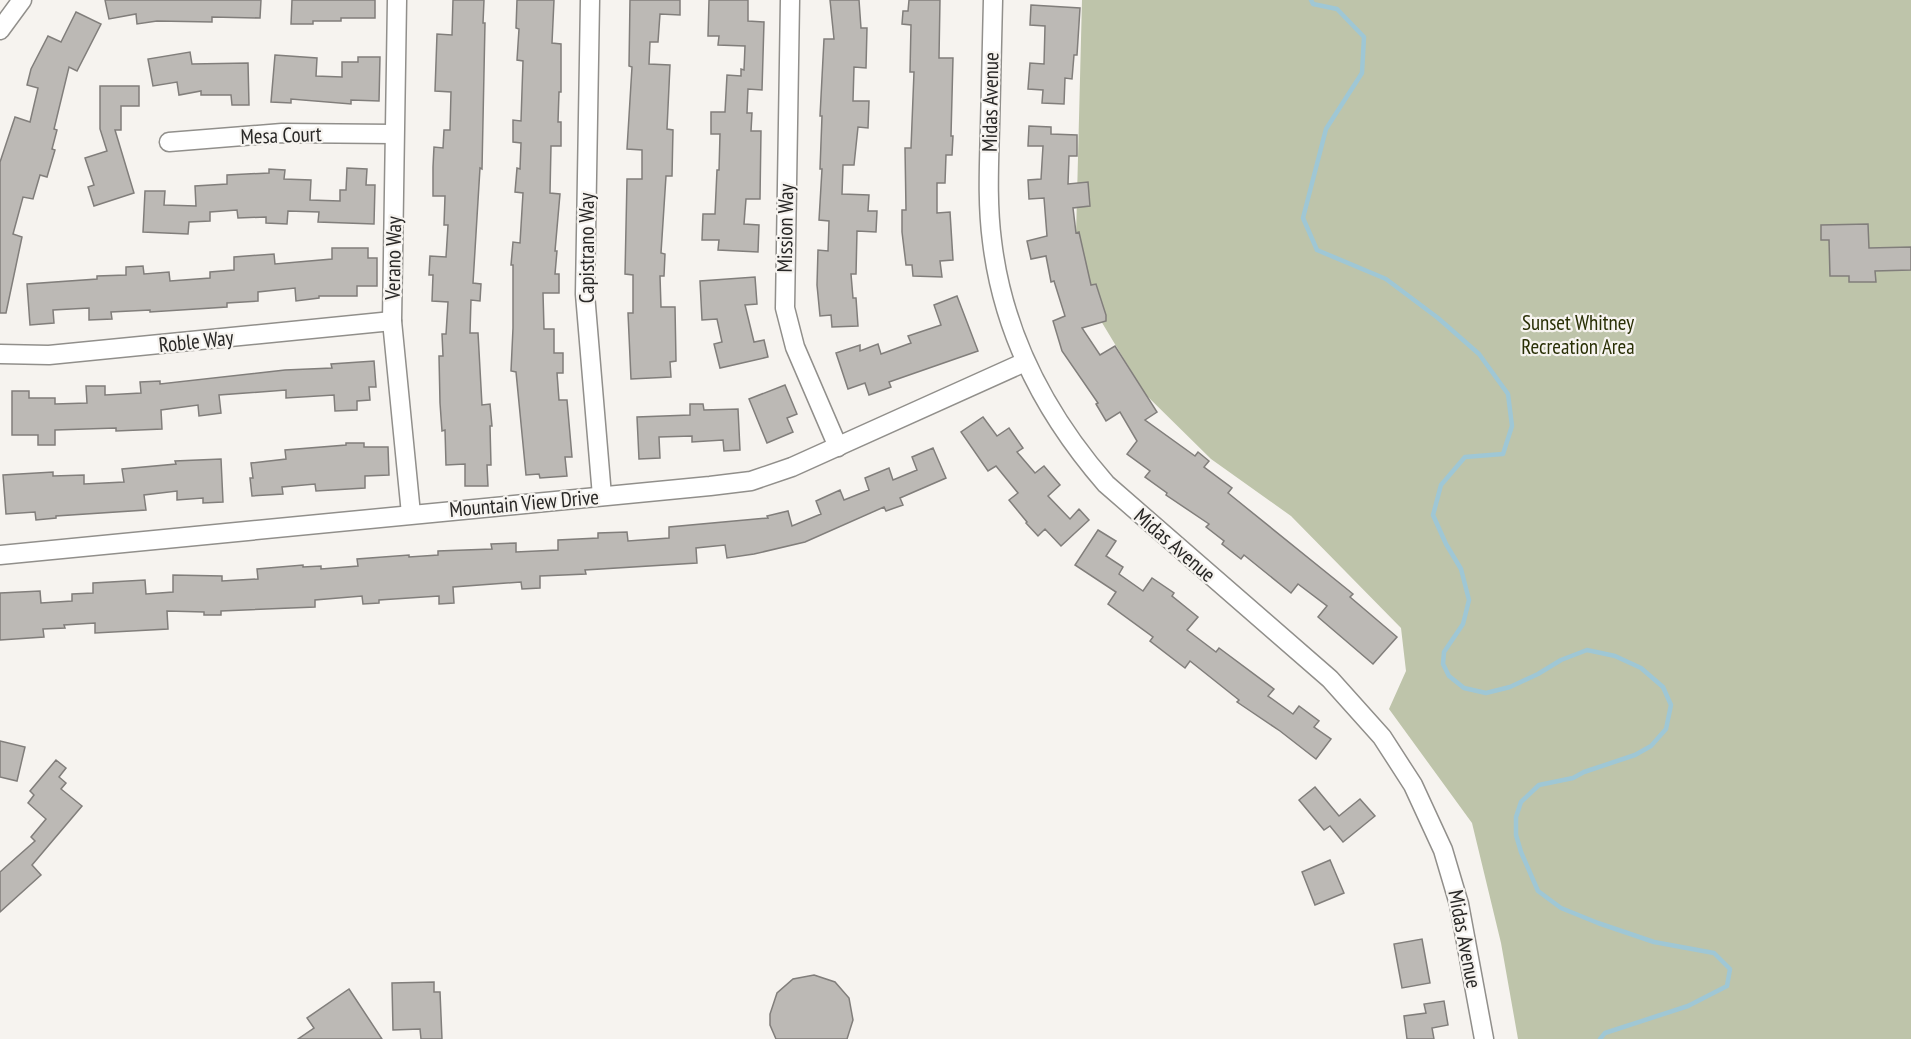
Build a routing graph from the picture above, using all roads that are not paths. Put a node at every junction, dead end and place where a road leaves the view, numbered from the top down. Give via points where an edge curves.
1 (22, 0) edge
2 (397, 0) edge
3 (590, 0) edge
4 (790, 0) edge
5 (993, 0) edge
6 (0, 30) edge
7 (394, 134) junction
8 (169, 142) dead end
9 (392, 321) junction
10 (0, 354) edge
11 (1025, 362) junction
12 (838, 447) junction
13 (602, 496) junction
14 (411, 514) junction
15 (0, 555) edge
16 (1484, 1039) edge

1 - 6 street
2 - 7 street, Verano Way
3 - 13 street, Capistrano Way via 585,294
4 - 12 street, Mission Way via 785,308 795,346
5 - 11 street, Midas Avenue via 989,168 992,242 1002,294
7 - 8 street, Mesa Court via 282,133
7 - 9 street, Verano Way
9 - 10 street, Roble Way via 49,355
9 - 14 street, Verano Way
11 - 12 street, Mountain View Drive
11 - 16 street, Midas Avenue via 1061,426 1106,484 1330,679 1382,737 1413,785 1443,850 1459,904
12 - 13 street, Mountain View Drive via 751,481
13 - 14 street, Mountain View Drive
14 - 15 street, Mountain View Drive

